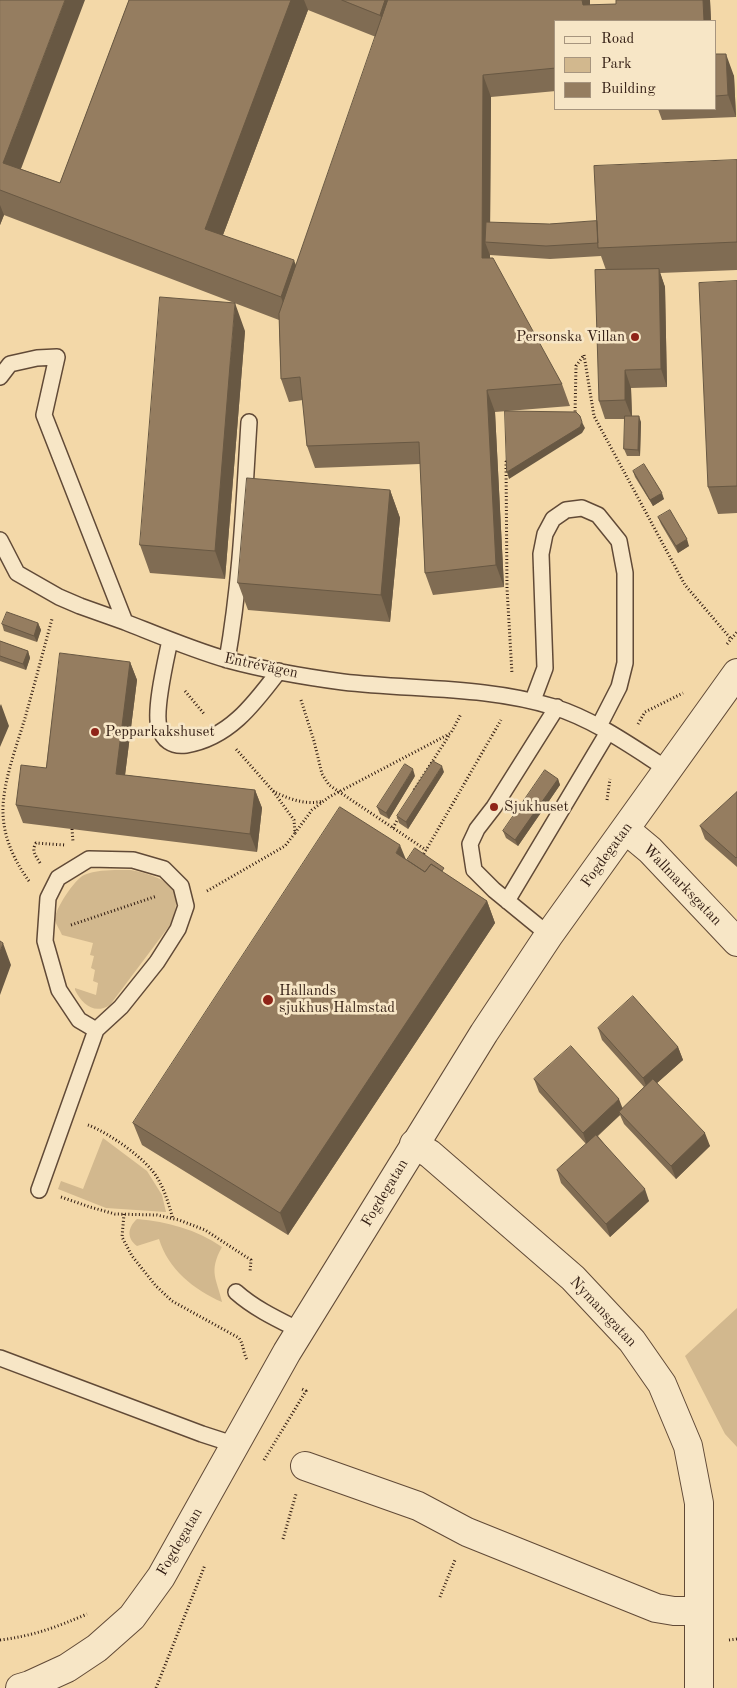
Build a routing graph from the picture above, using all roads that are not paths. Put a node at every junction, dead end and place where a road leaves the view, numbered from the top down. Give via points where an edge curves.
1 (0, 377) edge
2 (249, 422) dead end
3 (0, 540) edge
4 (125, 622) junction
5 (170, 640) junction
6 (227, 660) junction
7 (279, 671) junction
8 (737, 673) edge
9 (533, 700) junction
10 (557, 708) junction
11 (604, 729) junction
12 (667, 769) junction
13 (626, 830) junction
14 (507, 901) junction
15 (549, 935) junction
16 (737, 942) edge
17 (96, 1030) junction
18 (414, 1144) junction
19 (39, 1189) road end
20 (236, 1292) dead end
21 (301, 1331) junction
22 (0, 1358) edge
23 (236, 1445) junction
24 (305, 1466) dead end
25 (698, 1611) junction
26 (20, 1688) edge
27 (699, 1688) edge

1 - 4 lane via 10,364 37,358 57,358 44,415
2 - 6 lane via 241,552
3 - 4 lane, Entrévägen via 17,573 59,597
4 - 5 lane, Entrévägen
5 - 6 lane, Entrévägen
5 - 7 lane via 158,725 164,739 177,747 198,743 232,726
6 - 7 lane, Entrévägen
7 - 9 lane, Entrévägen via 344,682 426,687
8 - 12 street, Fogdegatan
9 - 10 lane, Entrévägen
9 - 11 lane via 544,668 541,554 545,534 553,519 566,510 582,508 598,515 619,540 625,573 625,663
10 - 11 lane, Entrévägen
10 - 14 lane via 470,844 474,870
11 - 12 lane, Entrévägen
11 - 14 lane
12 - 13 street, Fogdegatan
13 - 15 street, Fogdegatan
13 - 16 street, Wallmarksgatan via 650,850
14 - 15 lane
15 - 18 street, Fogdegatan
17 - 17 lane via 121,1007 157,962 178,929 186,906 181,886 164,869 133,860 88,859 58,878 48,898 45,941 59,990 80,1020
17 - 19 lane
18 - 21 street, Fogdegatan
18 - 25 street, Nymansgatan via 430,1154 573,1278 632,1340 662,1384 688,1446 699,1503
20 - 21 lane
21 - 23 street, Fogdegatan
22 - 23 lane
23 - 26 street, Fogdegatan via 161,1577 132,1617 97,1648 67,1668
24 - 25 street via 418,1506 467,1532 656,1608
25 - 27 street, Nymansgatan

